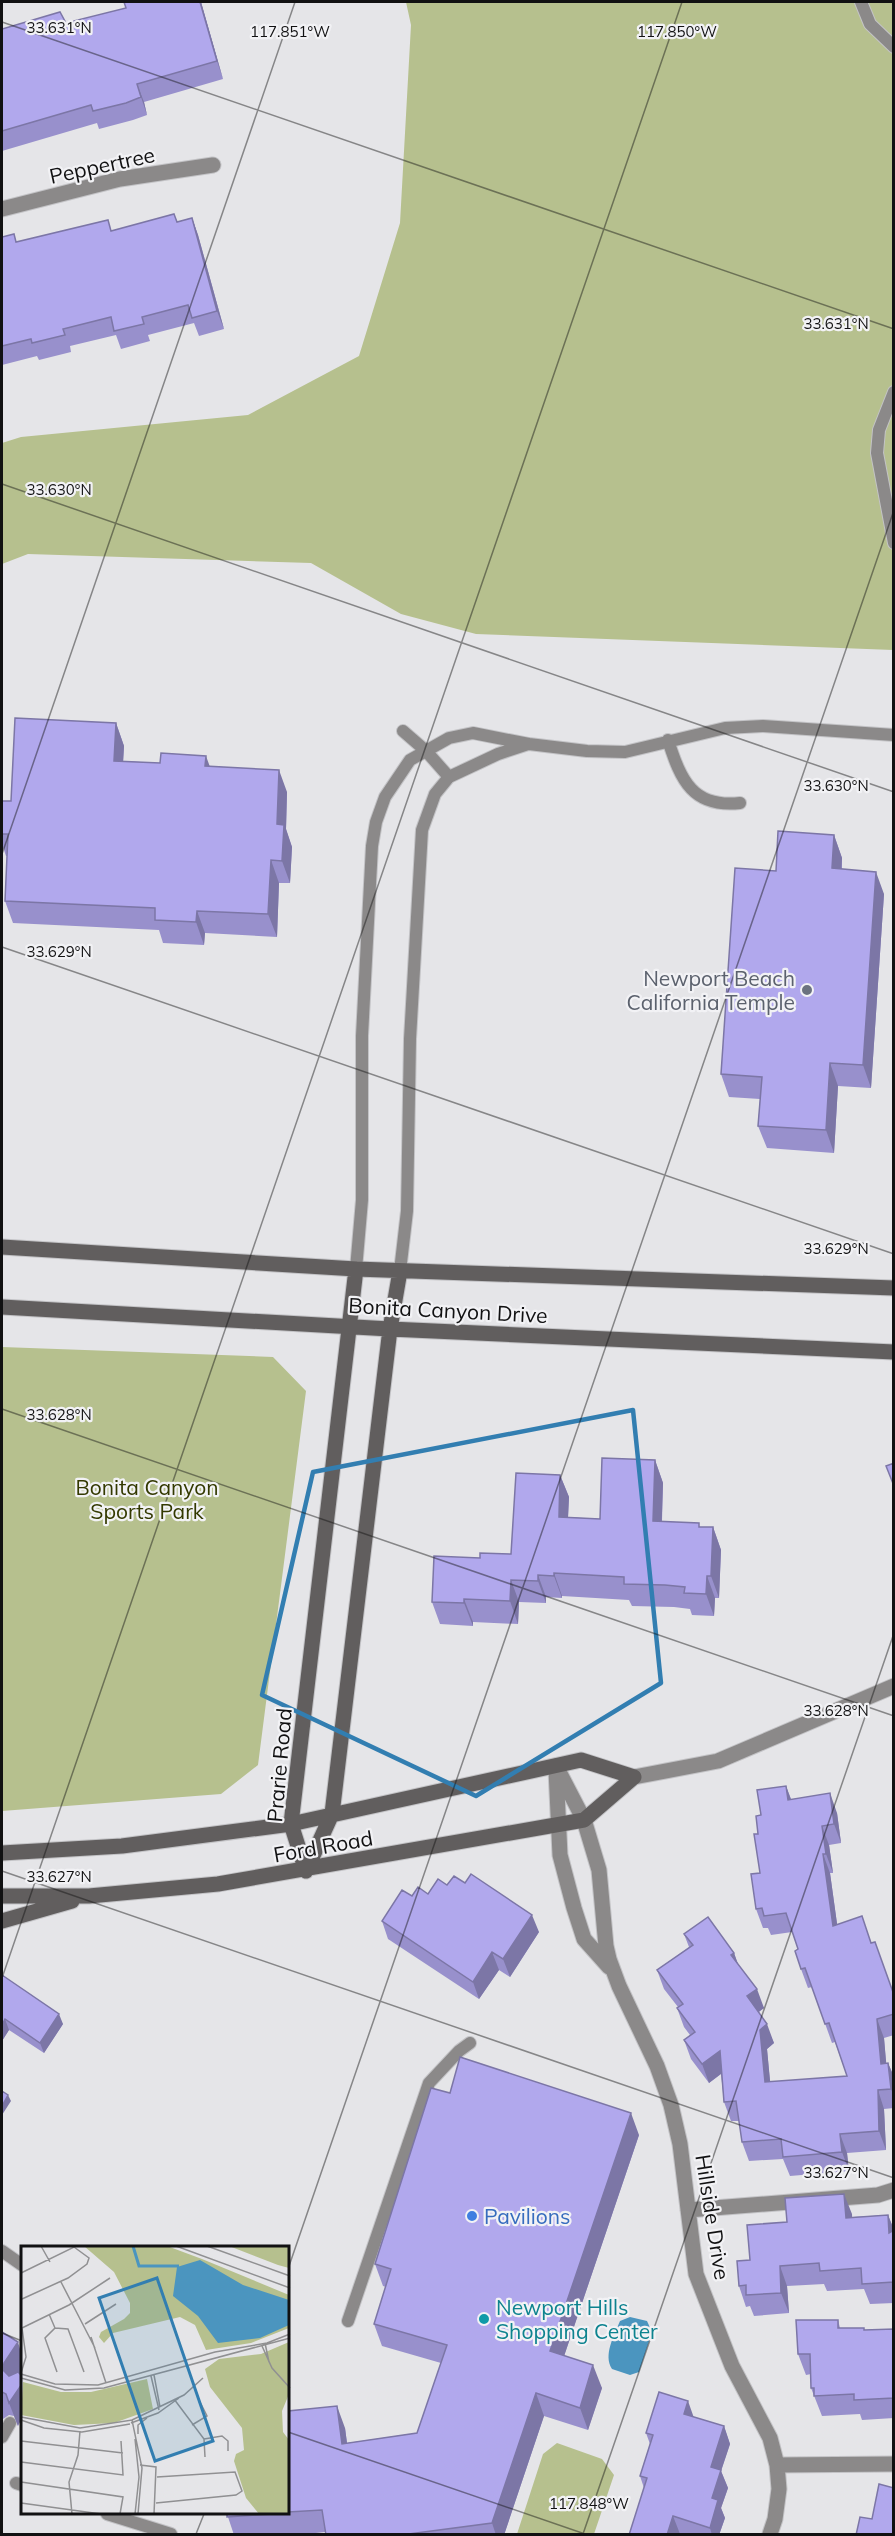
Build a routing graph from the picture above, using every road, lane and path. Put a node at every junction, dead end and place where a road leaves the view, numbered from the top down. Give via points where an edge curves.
1 (861, 2) edge
2 (894, 47) edge
3 (213, 165) dead end
4 (2, 209) edge
5 (894, 392) edge
6 (894, 543) edge
7 (403, 731) dead end
8 (894, 735) edge
9 (668, 740) junction
10 (529, 744) junction
11 (426, 751) junction
12 (449, 777) junction
13 (740, 803) dead end
14 (2, 1247) edge
15 (356, 1269) junction
16 (400, 1271) junction
17 (894, 1288) edge
18 (2, 1307) edge
19 (348, 1327) junction
20 (390, 1329) junction
21 (894, 1352) edge
22 (894, 1686) edge
23 (556, 1766) junction
24 (633, 1777) junction
25 (333, 1814) junction
26 (584, 1820) junction
27 (291, 1824) junction
28 (558, 1825) junction
29 (2, 1854) edge
30 (306, 1870) junction
31 (2, 1896) edge
32 (89, 1896) junction
33 (2, 1920) edge
34 (615, 1974) junction
35 (470, 2043) dead end
36 (894, 2190) edge
37 (688, 2210) junction
38 (2, 2251) edge
39 (21, 2264) edge
40 (348, 2321) dead end
41 (10, 2423) edge
42 (2, 2437) edge
43 (894, 2464) edge
44 (777, 2465) junction
45 (110, 2515) edge
46 (171, 2535) edge
47 (770, 2535) edge

1 - 2 lane via 870,24
3 - 4 street, Peppertree via 120,179
5 - 6 lane via 879,430 877,453
7 - 11 lane
8 - 9 lane via 764,726 725,728
9 - 10 lane via 625,752
9 - 13 lane via 694,793 710,802
10 - 11 lane via 473,733 449,738
10 - 12 lane
11 - 12 lane
11 - 15 lane via 410,760 385,797 372,846 362,1036 362,1200
12 - 16 lane via 435,794 422,830 410,1039 407,1211
14 - 15 street, Bonita Canyon Drive
15 - 16 street, Bonita Canyon Drive
15 - 19 street, Prarie Road
16 - 17 street, Bonita Canyon Drive
16 - 20 street
18 - 19 street, Bonita Canyon Drive
19 - 20 street, Bonita Canyon Drive
19 - 27 street, Prarie Road
20 - 21 street, Bonita Canyon Drive
20 - 25 street
22 - 24 street, Ford Road via 718,1761
23 - 24 street, Ford Road via 581,1760
23 - 25 street, Ford Road
23 - 26 street, Hillside Drive
23 - 28 street, Hillside Drive
24 - 26 street
25 - 27 street, Ford Road
25 - 30 street
26 - 28 street, Ford Road
26 - 34 street, Hillside Drive via 599,1870 606,1946
27 - 29 street, Ford Road via 122,1846
27 - 30 street, Prarie Road
28 - 30 street, Ford Road
28 - 34 street, Hillside Drive via 560,1855 584,1939
30 - 32 street, Ford Road via 218,1884
31 - 32 street, Ford Road
32 - 33 street
34 - 37 street, Hillside Drive via 671,2105
35 - 40 lane via 429,2083
36 - 37 street via 878,2195
37 - 44 street, Hillside Drive via 696,2274 732,2366 770,2438
38 - 39 lane
41 - 42 lane
43 - 44 street
44 - 47 street, Hillside Drive via 779,2489
45 - 46 lane

